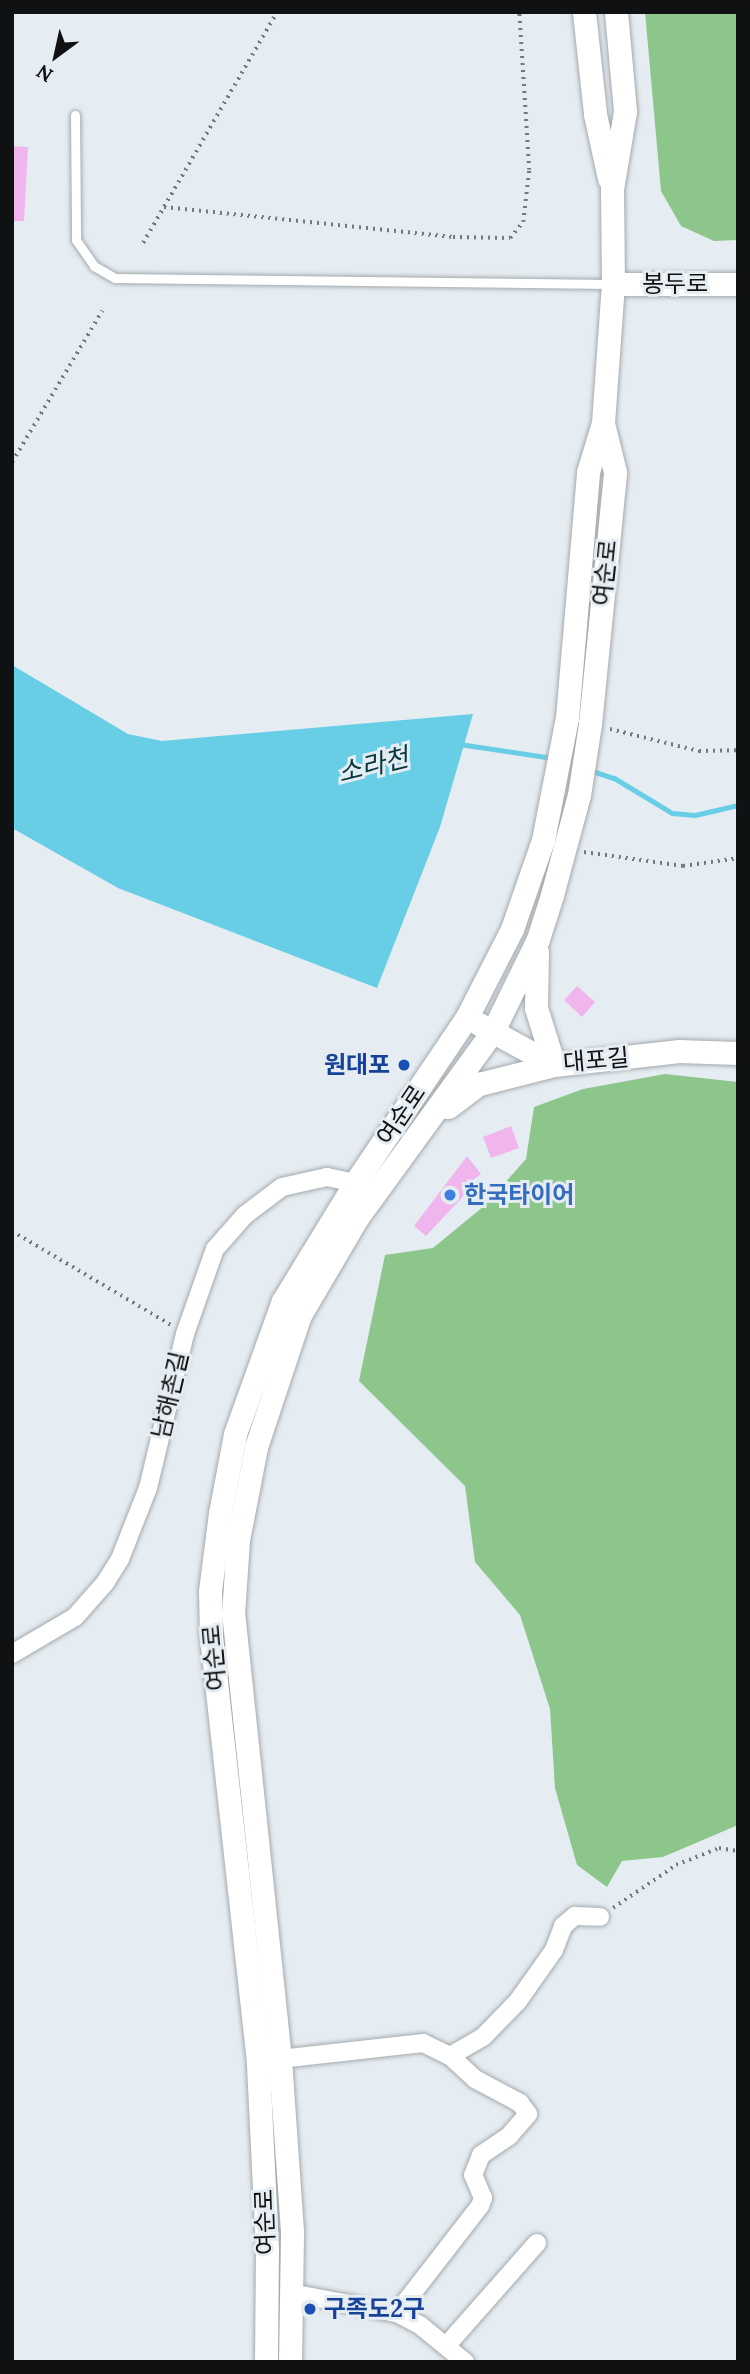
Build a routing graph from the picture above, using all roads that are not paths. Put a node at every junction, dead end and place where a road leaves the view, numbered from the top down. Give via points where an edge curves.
1 (583, 12) edge
2 (616, 12) edge
3 (75, 115) dead end
4 (612, 189) junction
5 (612, 284) junction
6 (738, 284) edge
7 (603, 423) junction
8 (567, 793) junction
9 (538, 939) junction
10 (467, 1017) junction
11 (493, 1031) junction
12 (738, 1053) edge
13 (554, 1065) junction
14 (419, 1133) junction
15 (355, 1183) junction
16 (12, 1654) edge
17 (600, 1917) road end
18 (450, 2056) junction
19 (280, 2059) junction
20 (537, 2244) dead end
21 (291, 2293) junction
22 (397, 2313) junction
23 (447, 2346) junction
24 (266, 2362) edge
25 (290, 2362) edge
26 (465, 2362) edge

1 - 4 street, 여순로 via 594,114
2 - 4 street, 여순로 via 625,111
3 - 5 lane via 76,240 94,266 115,278
4 - 5 street, 여순로
5 - 6 street, 봉두로
5 - 7 street, 여순로
7 - 8 street, 여순로 via 588,472 567,718
7 - 8 street, 여순로 via 615,472 590,724
8 - 9 street via 565,849
8 - 10 street, 여순로 via 490,975
9 - 11 street, 여순로
9 - 13 street via 536,1008
10 - 11 street, 대포길
10 - 15 street, 여순로
11 - 13 street, 대포길
11 - 14 street, 여순로
12 - 13 street, 대포길 via 679,1051
13 - 14 street via 479,1084
14 - 19 street, 여순로 via 357,1218 300,1315 256,1447 238,1539 233,1614 237,1665
15 - 16 street, 남해촌길 via 327,1177 298,1182 261,1200 215,1249 185,1334 148,1488 120,1559 75,1617
15 - 24 street, 여순로 via 283,1301 257,1364 235,1434 210,1591 211,1637 258,2062 267,2249
17 - 18 street via 575,1916 563,1926 554,1950 519,2001 484,2036
18 - 19 street via 423,2043
18 - 22 street via 475,2079 520,2103 528,2114 509,2136 481,2155 473,2175 483,2198 480,2206
19 - 21 street, 여순로 via 292,2231
20 - 23 street
21 - 22 street
21 - 25 street, 여순로
22 - 23 street
23 - 26 street

